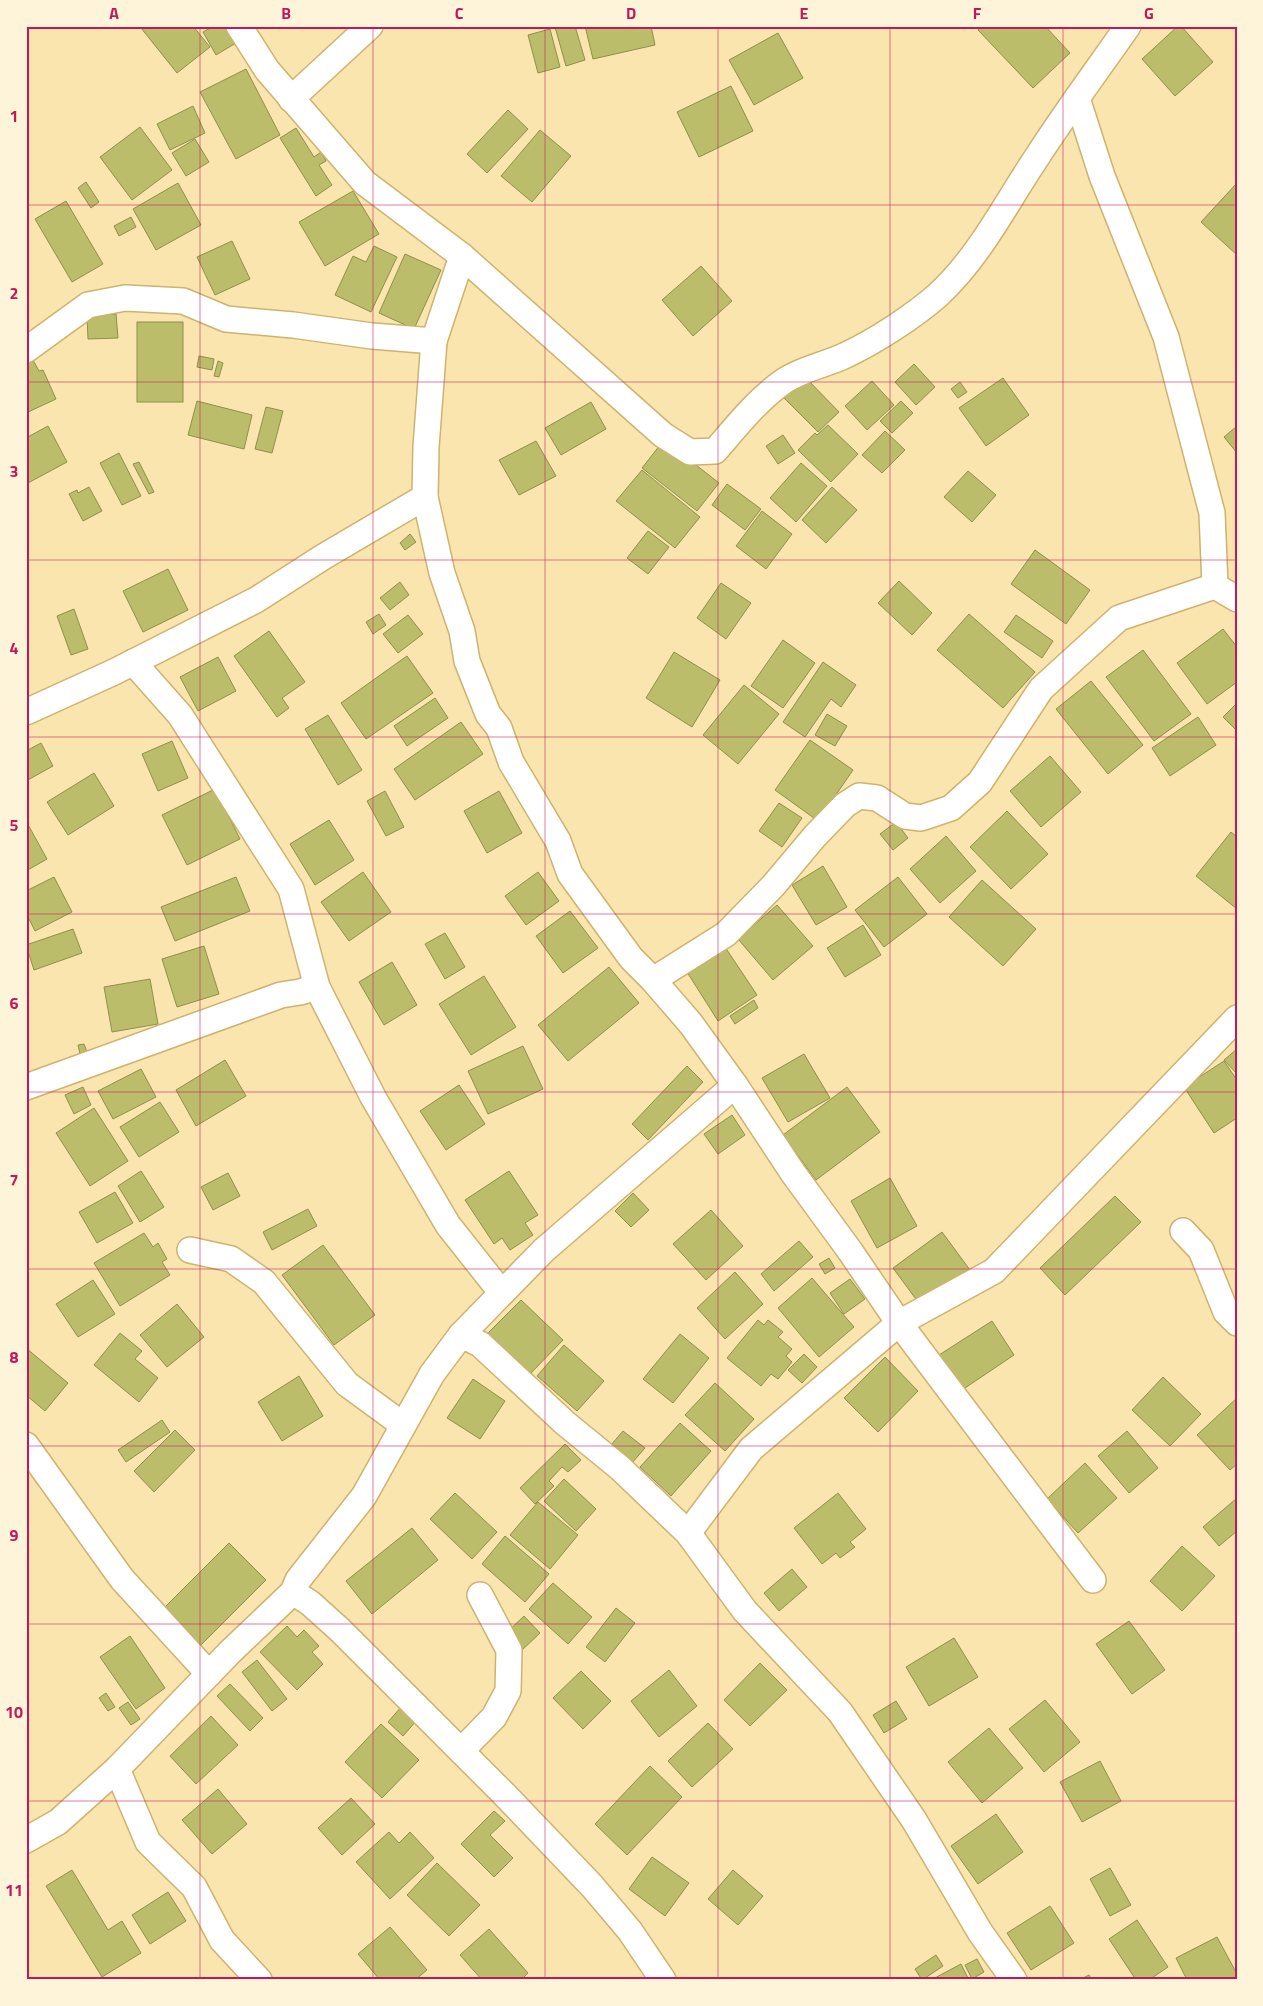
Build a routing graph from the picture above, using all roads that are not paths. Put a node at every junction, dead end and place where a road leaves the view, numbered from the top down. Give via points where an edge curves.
1 (239, 26) edge
2 (370, 26) edge
3 (1128, 26) edge
4 (291, 98) junction
5 (1077, 98) junction
6 (462, 256) junction
7 (434, 341) junction
8 (26, 350) edge
9 (425, 497) junction
10 (1215, 586) junction
11 (1237, 600) edge
12 (133, 662) junction
13 (26, 712) edge
14 (653, 980) junction
15 (316, 987) junction
16 (1237, 1018) edge
17 (735, 1085) junction
18 (26, 1087) edge
19 (1183, 1230) dead end
20 (190, 1250) dead end
21 (501, 1292) junction
22 (899, 1323) junction
23 (1237, 1323) edge
24 (461, 1335) junction
25 (403, 1425) junction
26 (26, 1446) edge
27 (688, 1534) junction
28 (1093, 1580) dead end
29 (293, 1592) junction
30 (480, 1594) dead end
31 (209, 1674) junction
32 (461, 1751) junction
33 (117, 1769) junction
34 (26, 1840) edge
35 (259, 1980) edge
36 (664, 1980) edge
37 (1014, 1980) edge

1 - 4 street via 267,70
2 - 4 street
3 - 5 street
4 - 6 street via 364,183
5 - 6 street via 983,242 954,280 900,323 846,355 785,380 763,397 714,451 690,452 663,435
5 - 10 street via 1102,176 1166,337 1212,513
6 - 7 street
7 - 8 street via 226,319 183,302 124,298 88,304
7 - 9 street
9 - 12 street via 256,600
9 - 14 street via 442,573 462,631 467,661 488,714 499,728 511,762 558,841 570,874 631,958
10 - 11 street
10 - 14 street via 1119,618 1041,689 980,782 951,808 921,818 905,816 877,798 859,796 845,805 726,934
12 - 13 street
12 - 15 street via 180,715 291,889
14 - 17 street via 691,1024
15 - 18 street via 281,995
15 - 21 street via 373,1097 448,1225
16 - 22 street via 994,1272
17 - 21 street via 544,1250
17 - 22 street
19 - 23 street via 1201,1250 1226,1312
20 - 25 street via 231,1259 264,1282 347,1384
21 - 24 street
22 - 27 street via 751,1449
22 - 28 street
24 - 25 street via 432,1374
24 - 27 street via 480,1344 620,1468
25 - 29 street via 364,1496 298,1580
26 - 31 street via 122,1579
27 - 37 street via 745,1611 840,1712 914,1820 980,1932
29 - 31 street
29 - 32 street via 340,1630
30 - 32 street via 509,1650 508,1691 494,1717
31 - 33 street
32 - 36 street via 592,1886 630,1931
33 - 34 street via 58,1822
33 - 35 street via 148,1842 194,1887 222,1940

